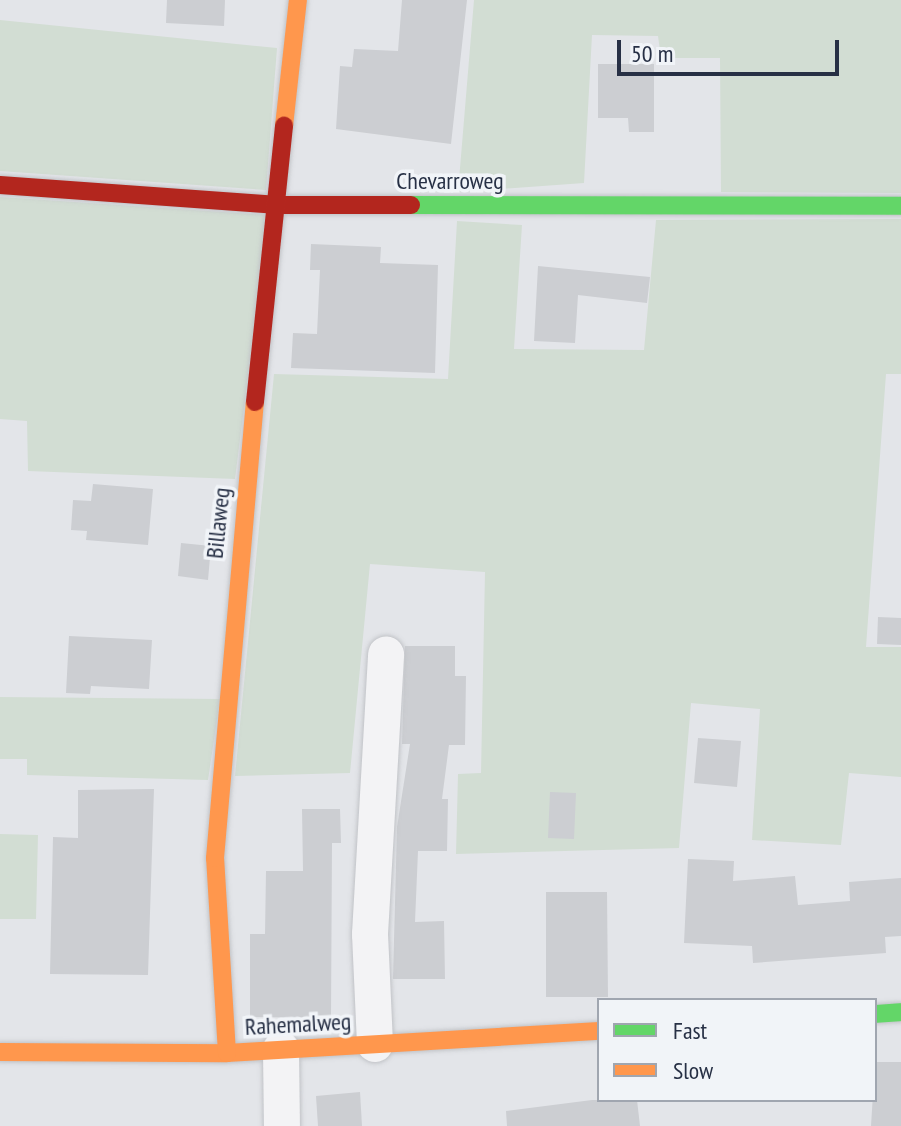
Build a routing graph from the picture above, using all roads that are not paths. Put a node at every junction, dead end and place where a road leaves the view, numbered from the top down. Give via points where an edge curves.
1 (298, 0) edge
2 (0, 185) edge
3 (278, 205) junction
4 (901, 206) edge
5 (386, 654) dead end
6 (901, 1012) edge
7 (877, 1014) edge
8 (597, 1031) edge
9 (375, 1044) junction
10 (281, 1049) junction
11 (0, 1052) edge
12 (227, 1053) junction
13 (282, 1126) edge

1 - 3 street, Billaweg
2 - 3 street, Chevarroweg
3 - 4 street, Chevarroweg
3 - 12 street, Billaweg via 242,518 215,858
5 - 9 street via 370,934
6 - 7 street
8 - 9 street, Rahemalweg
9 - 10 street, Rahemalweg
10 - 12 street, Rahemalweg
10 - 13 street
11 - 12 street, Rahemalweg

